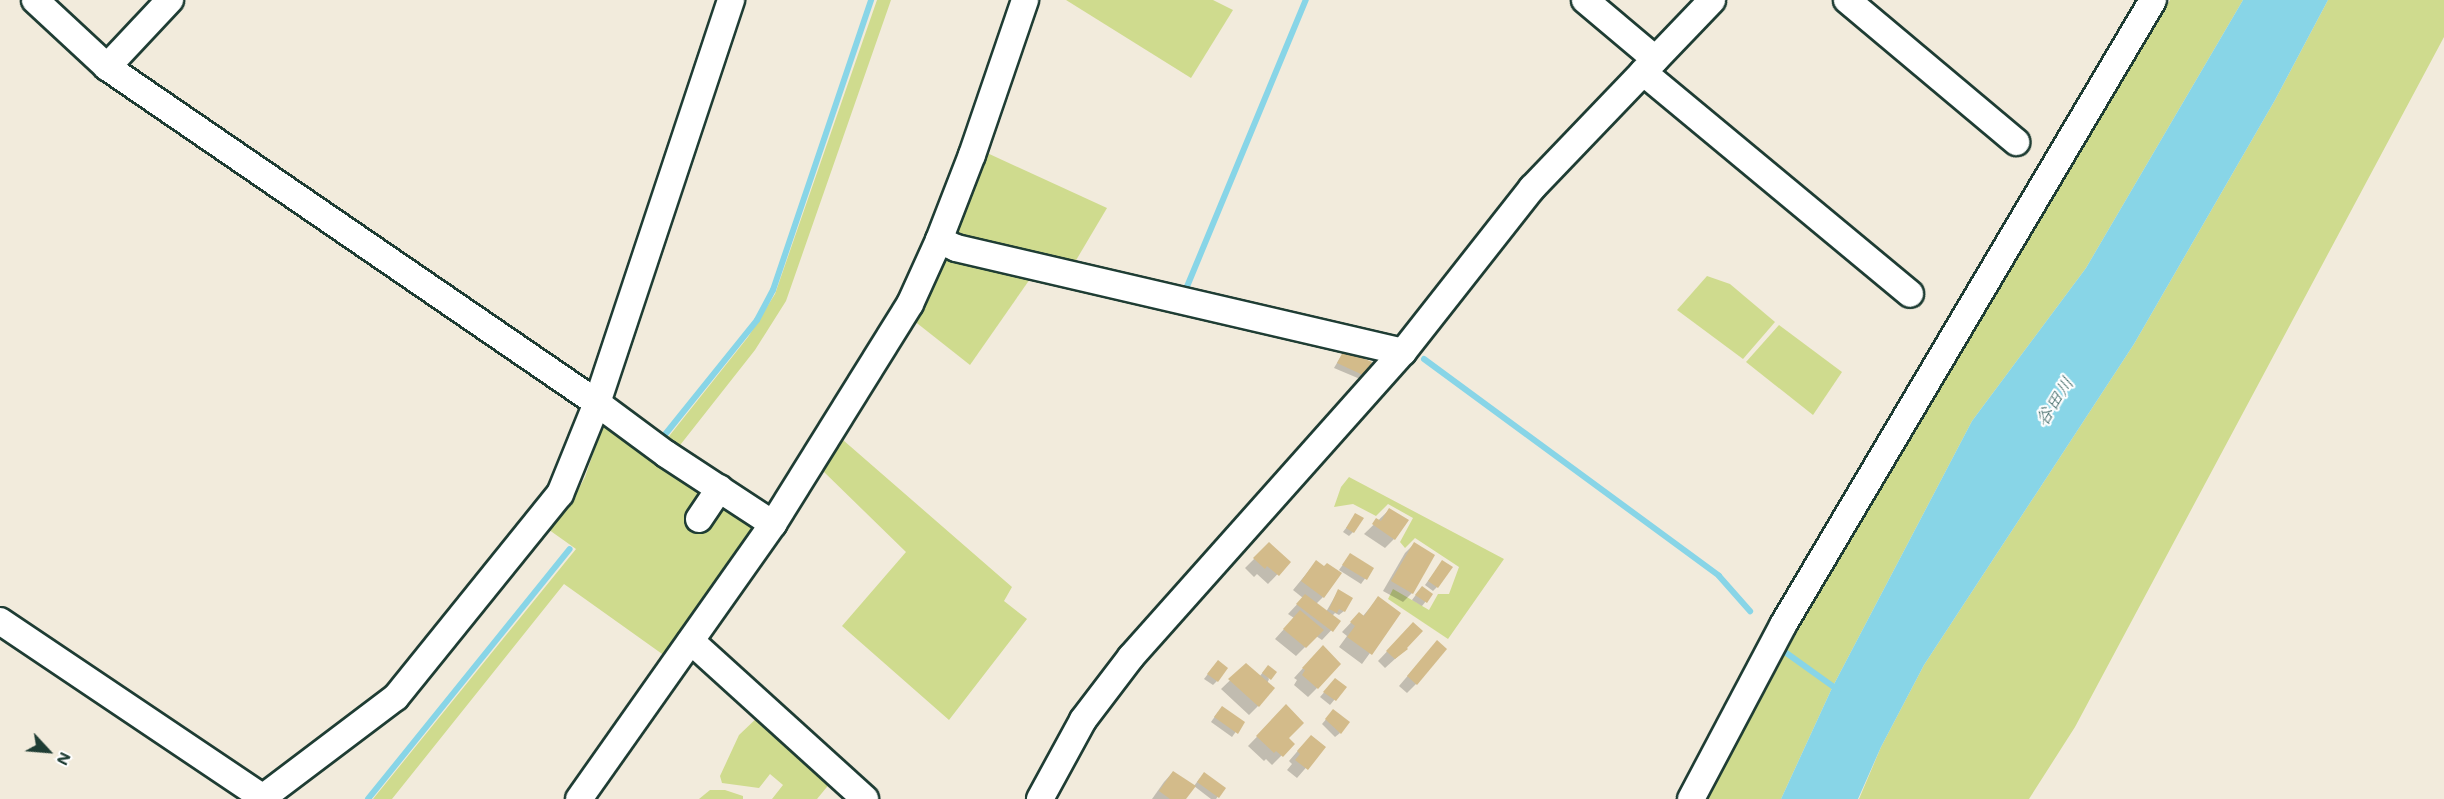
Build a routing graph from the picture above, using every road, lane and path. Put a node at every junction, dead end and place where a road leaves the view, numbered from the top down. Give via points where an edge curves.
1 (35, 0) edge
2 (170, 0) edge
3 (731, 0) edge
4 (1025, 0) edge
5 (1585, 0) edge
6 (1712, 0) edge
7 (1847, 0) edge
8 (2153, 0) edge
9 (1649, 65) junction
10 (107, 67) junction
11 (2016, 142) dead end
12 (939, 240) junction
13 (1910, 294) dead end
14 (1403, 352) junction
15 (597, 403) junction
16 (720, 488) junction
17 (699, 519) dead end
18 (773, 524) junction
19 (0, 621) edge
20 (690, 641) junction
21 (269, 797) edge
22 (579, 799) edge
23 (865, 799) edge
24 (1041, 799) edge
25 (1691, 799) edge

1 - 10 street
2 - 10 street
3 - 15 street
4 - 12 street
5 - 9 street
6 - 9 street
7 - 11 street
8 - 25 street via 1783,625
9 - 13 street
9 - 14 street via 1532,188
10 - 15 street
12 - 14 street via 956,248
12 - 18 street via 902,317
14 - 24 street via 1131,657 1083,720
15 - 16 street
15 - 21 street via 560,494 396,697
16 - 17 street
16 - 18 street
18 - 20 street
19 - 21 street
20 - 22 street
20 - 23 street

